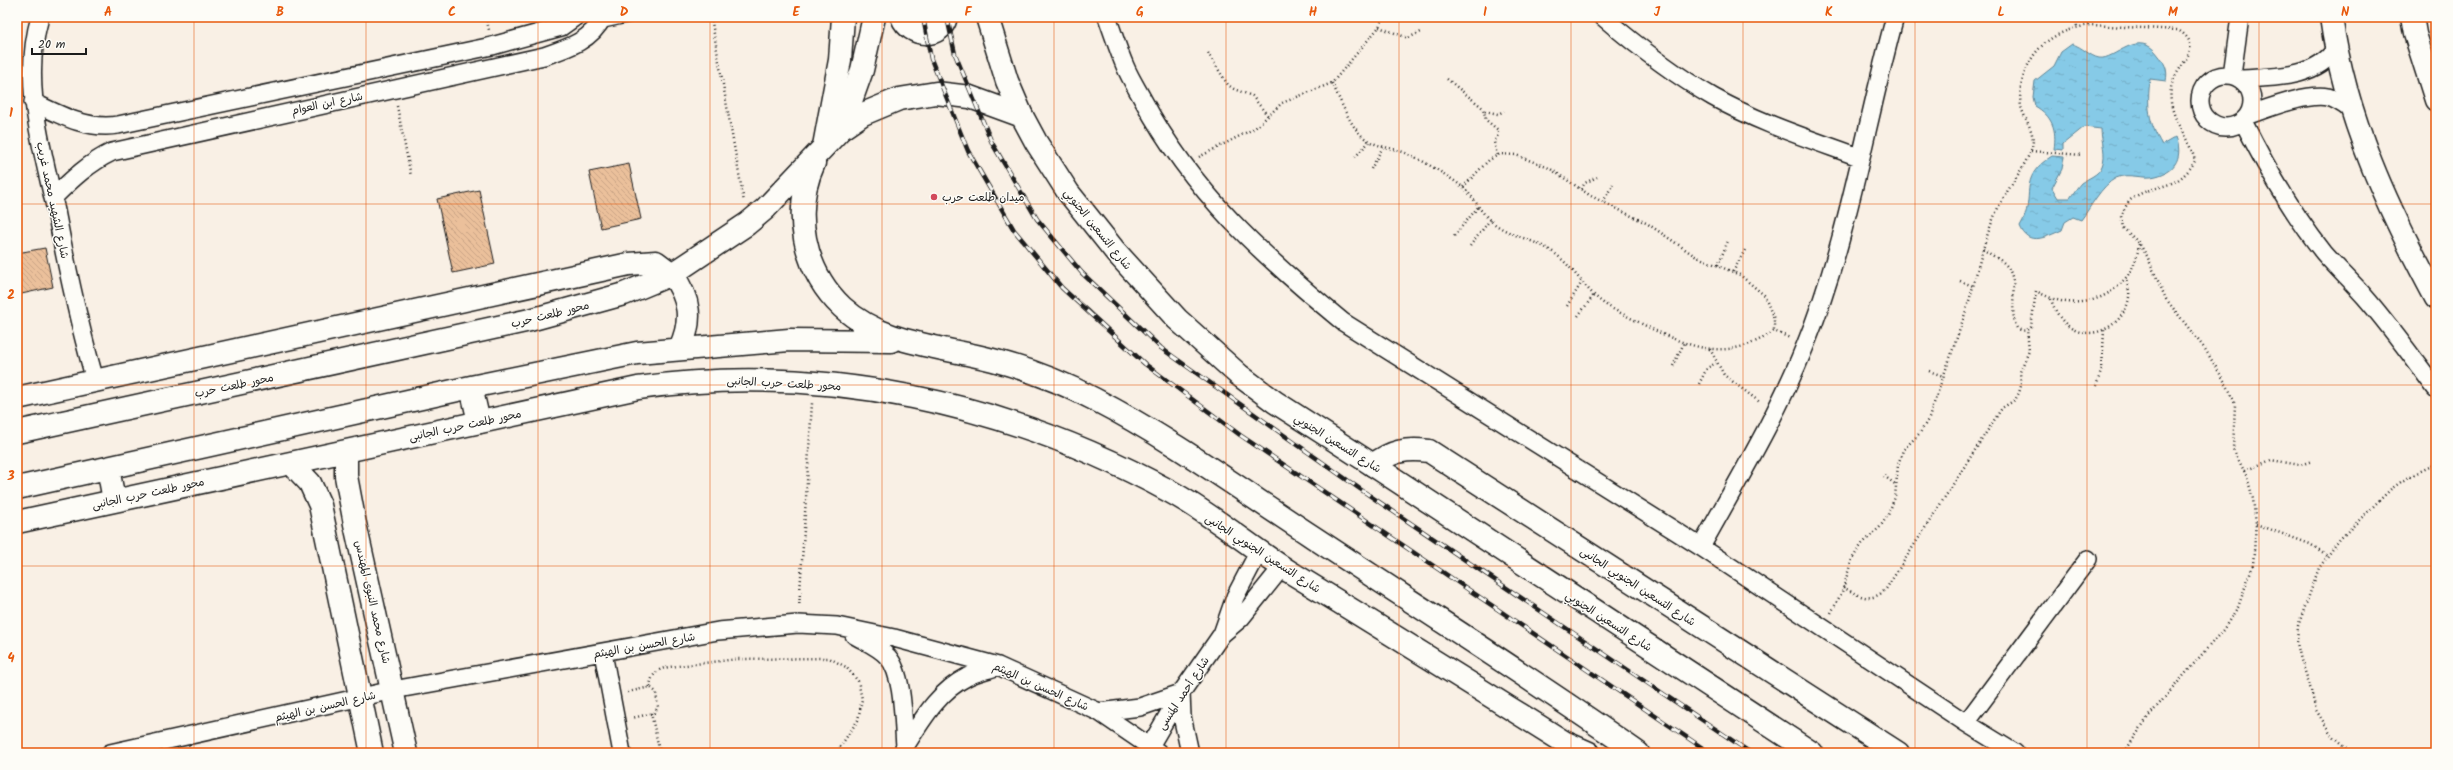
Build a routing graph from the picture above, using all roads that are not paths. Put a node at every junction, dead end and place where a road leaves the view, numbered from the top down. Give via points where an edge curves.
1 (40, 17) edge
2 (575, 17) edge
3 (631, 17) edge
4 (843, 17) edge
5 (874, 17) edge
6 (902, 17) edge
7 (946, 17) edge
8 (987, 17) edge
9 (1108, 17) edge
10 (1602, 17) edge
11 (1895, 17) edge
12 (2240, 17) edge
13 (2331, 17) edge
14 (2412, 17) edge
15 (601, 20) edge
16 (2336, 48) junction
17 (400, 66) junction
18 (2236, 77) junction
19 (399, 87) junction
20 (2436, 100) edge
21 (32, 102) junction
22 (2350, 109) junction
23 (1022, 116) junction
24 (2246, 118) junction
25 (841, 129) junction
26 (820, 151) junction
27 (1859, 157) junction
28 (53, 198) junction
29 (672, 274) junction
30 (2436, 298) edge
31 (912, 342) junction
32 (680, 348) junction
33 (95, 380) junction
34 (471, 387) junction
35 (2436, 389) edge
36 (917, 397) joint
37 (17, 398) edge
38 (479, 422) junction
39 (17, 432) edge
40 (346, 451) junction
41 (291, 462) junction
42 (1373, 465) junction
43 (108, 468) junction
44 (17, 488) edge
45 (114, 500) junction
46 (17, 522) edge
47 (1701, 547) junction
48 (1259, 551) junction
49 (2088, 559) dead end
50 (1282, 567) junction
51 (838, 626) junction
52 (1222, 634) junction
53 (603, 653) junction
54 (998, 666) junction
55 (393, 690) junction
56 (1181, 693) junction
57 (360, 698) junction
58 (1098, 712) junction
59 (1966, 723) junction
60 (155, 748) edge
61 (903, 749) edge
62 (1151, 751) edge
63 (110, 753) edge
64 (372, 753) edge
65 (406, 753) edge
66 (622, 753) edge
67 (1190, 753) edge
68 (1589, 753) edge
69 (1638, 753) edge
70 (1812, 753) edge
71 (1898, 753) edge
72 (2015, 753) edge

1 - 21 street, شارع الشهيد محمد غريب via 32,65
2 - 17 street, شارع ابن العوام via 561,27 530,38
3 - 15 lane
4 - 26 main road via 840,60
5 - 25 main road via 862,70
6 - 7 main road via 905,26 918,34 933,33 945,22
8 - 23 main road, شارع التسعين الجنوبي via 1005,74
9 - 47 street via 1125,66 1157,126 1184,165 1238,229 1289,277 1343,322
10 - 27 street via 1675,74 1714,97 1756,118
11 - 27 street
12 - 18 street
13 - 16 main road
14 - 20 main road
15 - 19 street, شارع ابن العوام via 583,41 544,56
16 - 18 street via 2329,59 2308,71 2282,76
16 - 22 main road
17 - 19 street
17 - 21 street, شارع ابن العوام via 105,127 78,122
18 - 24 street via 2250,91 2252,103
18 - 24 street via 2215,77 2208,82 2203,90 2201,106 2210,121 2218,125 2231,126
19 - 28 street, شارع ابن العوام via 112,152 95,160 78,173
21 - 28 street, شارع الشهيد محمد غريب
22 - 24 street via 2328,97 2315,97
22 - 30 main road via 2390,206
23 - 25 main road, محور طلعت حرب via 970,96 936,93 880,105
23 - 42 main road, شارع التسعين الجنوبي via 1068,192 1115,251 1177,319 1275,402
24 - 35 street via 2266,167 2294,211 2324,253 2403,343
25 - 26 main road, محور طلعت حرب
26 - 29 main road, محور طلعت حرب via 747,224
26 - 31 main road via 805,185 802,222 806,247 818,276 828,291 854,317 883,332
27 - 47 street via 1835,256 1805,345 1774,412
28 - 33 street, شارع الشهيد محمد غريب via 80,329
29 - 32 main road via 682,287 688,302 689,318
29 - 33 main road via 656,262 629,264
29 - 39 main road, محور طلعت حرب via 624,294 530,320
31 - 32 main road via 796,340
31 - 69 main road via 1023,369 1094,398 1202,465
32 - 34 main road via 600,360
33 - 37 main road
34 - 38 main road
34 - 43 main road
36 - 38 main road, محور طلعت حرب الجانبى via 862,387 736,380 691,381 638,388
36 - 48 main road, شارع التسعين الجنوبي الجانبى via 992,416 1060,439 1119,465 1174,494
38 - 40 main road, محور طلعت حرب الجانبى
40 - 41 main road, محور طلعت حرب الجانبى
40 - 55 main road, شارع محمد النبوى المهندس via 346,476 355,524
41 - 45 main road, محور طلعت حرب الجانبى
41 - 57 main road via 310,483 320,505
42 - 70 main road, شارع التسعين الجنوبي
42 - 71 main road, شارع التسعين الجنوبي الجانبى via 1384,456 1398,450 1412,448 1429,451
43 - 44 main road
43 - 45 main road
45 - 46 main road, محور طلعت حرب الجانبى
47 - 59 street
48 - 50 main road, شارع التسعين الجنوبي الجانبى
48 - 52 street, شارع أحمد المنسى via 1235,597
49 - 59 street
50 - 52 street, شارع أحمد المنسى via 1241,618
50 - 68 main road, شارع التسعين الجنوبي الجانبى via 1564,742
51 - 53 street, شارع الحسن بن الهيثم via 798,624 718,632
51 - 54 street, شارع الحسن بن الهيثم
51 - 61 street via 878,648 890,659 902,700
52 - 56 street, شارع أحمد المنسى
53 - 55 street, شارع الحسن بن الهيثم
53 - 66 street
54 - 58 street, شارع الحسن بن الهيثم
54 - 61 street via 966,678 948,691 925,714
55 - 57 street, شارع الحسن بن الهيثم
55 - 65 main road, شارع محمد النبوى المهندس
56 - 58 street via 1140,707
56 - 62 street, شارع أحمد المنسى
56 - 67 street
57 - 60 street, شارع الحسن بن الهيثم
57 - 64 main road
58 - 62 street, شارع الحسن بن الهيثم
59 - 72 street
60 - 63 street, شارع الحسن بن الهيثم

